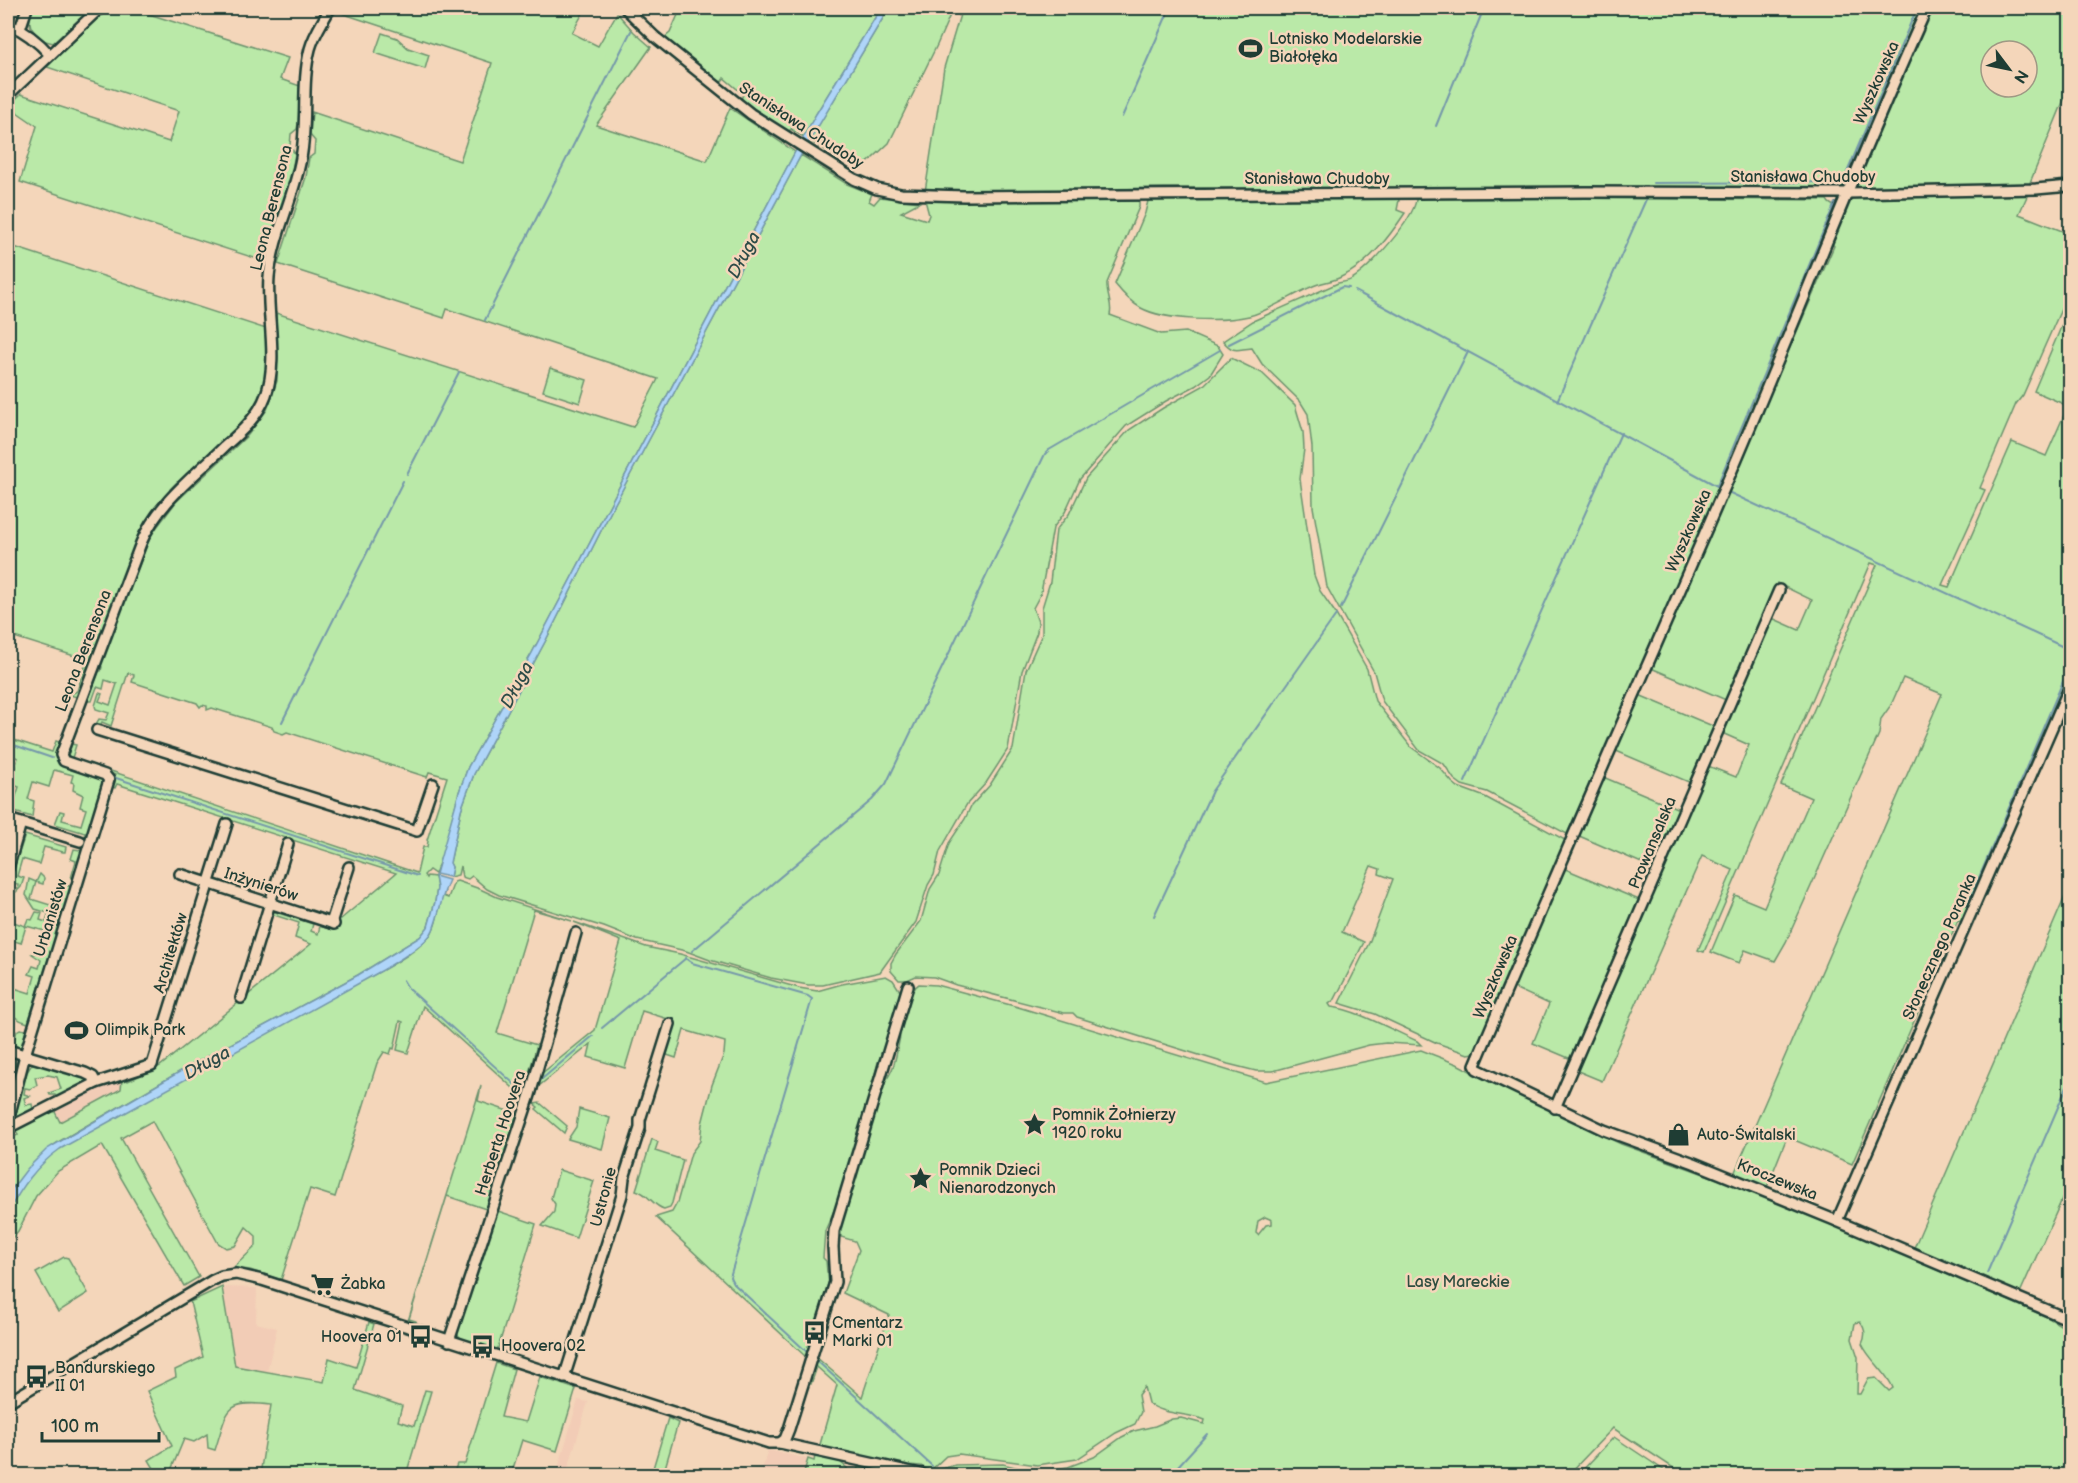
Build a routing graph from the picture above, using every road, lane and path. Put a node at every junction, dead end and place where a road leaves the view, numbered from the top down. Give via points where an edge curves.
1 (27, 8) edge
2 (100, 8) edge
3 (330, 8) edge
4 (625, 8) edge
5 (1927, 8) edge
6 (8, 24) edge
7 (20, 29) junction
8 (50, 55) junction
9 (8, 95) edge
10 (2070, 186) edge
11 (1847, 193) junction
12 (1779, 590) dead end
13 (2070, 686) edge
14 (97, 729) dead end
15 (61, 755) joint
16 (433, 784) dead end
17 (8, 819) edge
18 (21, 823) junction
19 (227, 824) dead end
20 (80, 841) dead end
21 (288, 844) dead end
22 (349, 867) dead end
23 (8, 868) edge
24 (180, 874) dead end
25 (208, 884) junction
26 (270, 903) junction
27 (576, 933) dead end
28 (908, 986) dead end
29 (241, 998) dead end
30 (670, 1024) dead end
31 (8, 1050) edge
32 (25, 1055) junction
33 (1474, 1065) joint
34 (96, 1083) junction
35 (1555, 1108) junction
36 (8, 1120) edge
37 (8, 1128) edge
38 (1837, 1221) junction
39 (2070, 1320) edge
40 (449, 1341) junction
41 (564, 1378) junction
42 (8, 1402) edge
43 (780, 1443) junction
44 (925, 1475) edge

1 - 7 street
2 - 8 street
3 - 15 street, Leona Berensona via 310,47 301,159 272,258 267,393 247,426 171,498 143,536
4 - 11 street, Stanisława Chudoby via 728,96 785,136 862,183 888,192 917,196
5 - 11 street, Wyszkowska
6 - 7 street
7 - 8 street
8 - 9 street
10 - 11 street, Stanisława Chudoby
11 - 33 street, Wyszkowska
12 - 35 street, Prowansalska
13 - 38 street, Słonecznego Poranka
14 - 16 street via 417,831
15 - 32 street, Urbanistów via 64,761 105,775 109,780
17 - 18 street
18 - 20 street
18 - 23 street
19 - 25 street, Architektów
21 - 26 street
22 - 26 street, Inżynierów via 333,923
24 - 25 street, Inżynierów
25 - 26 street, Inżynierów
25 - 34 street, Architektów via 155,1059 148,1068
26 - 29 street
27 - 40 street, Herberta Hoovera via 530,1095
28 - 43 street via 834,1231 836,1282 789,1429
30 - 41 street, Ustronie via 622,1195
31 - 32 street
32 - 34 street via 85,1073
32 - 36 street, Urbanistów
33 - 35 street, Kroczewska
34 - 37 street, Architektów
35 - 38 street, Kroczewska
38 - 39 street, Kroczewska
40 - 41 street
40 - 42 street via 262,1280 227,1275 189,1292
41 - 43 street
43 - 44 street

